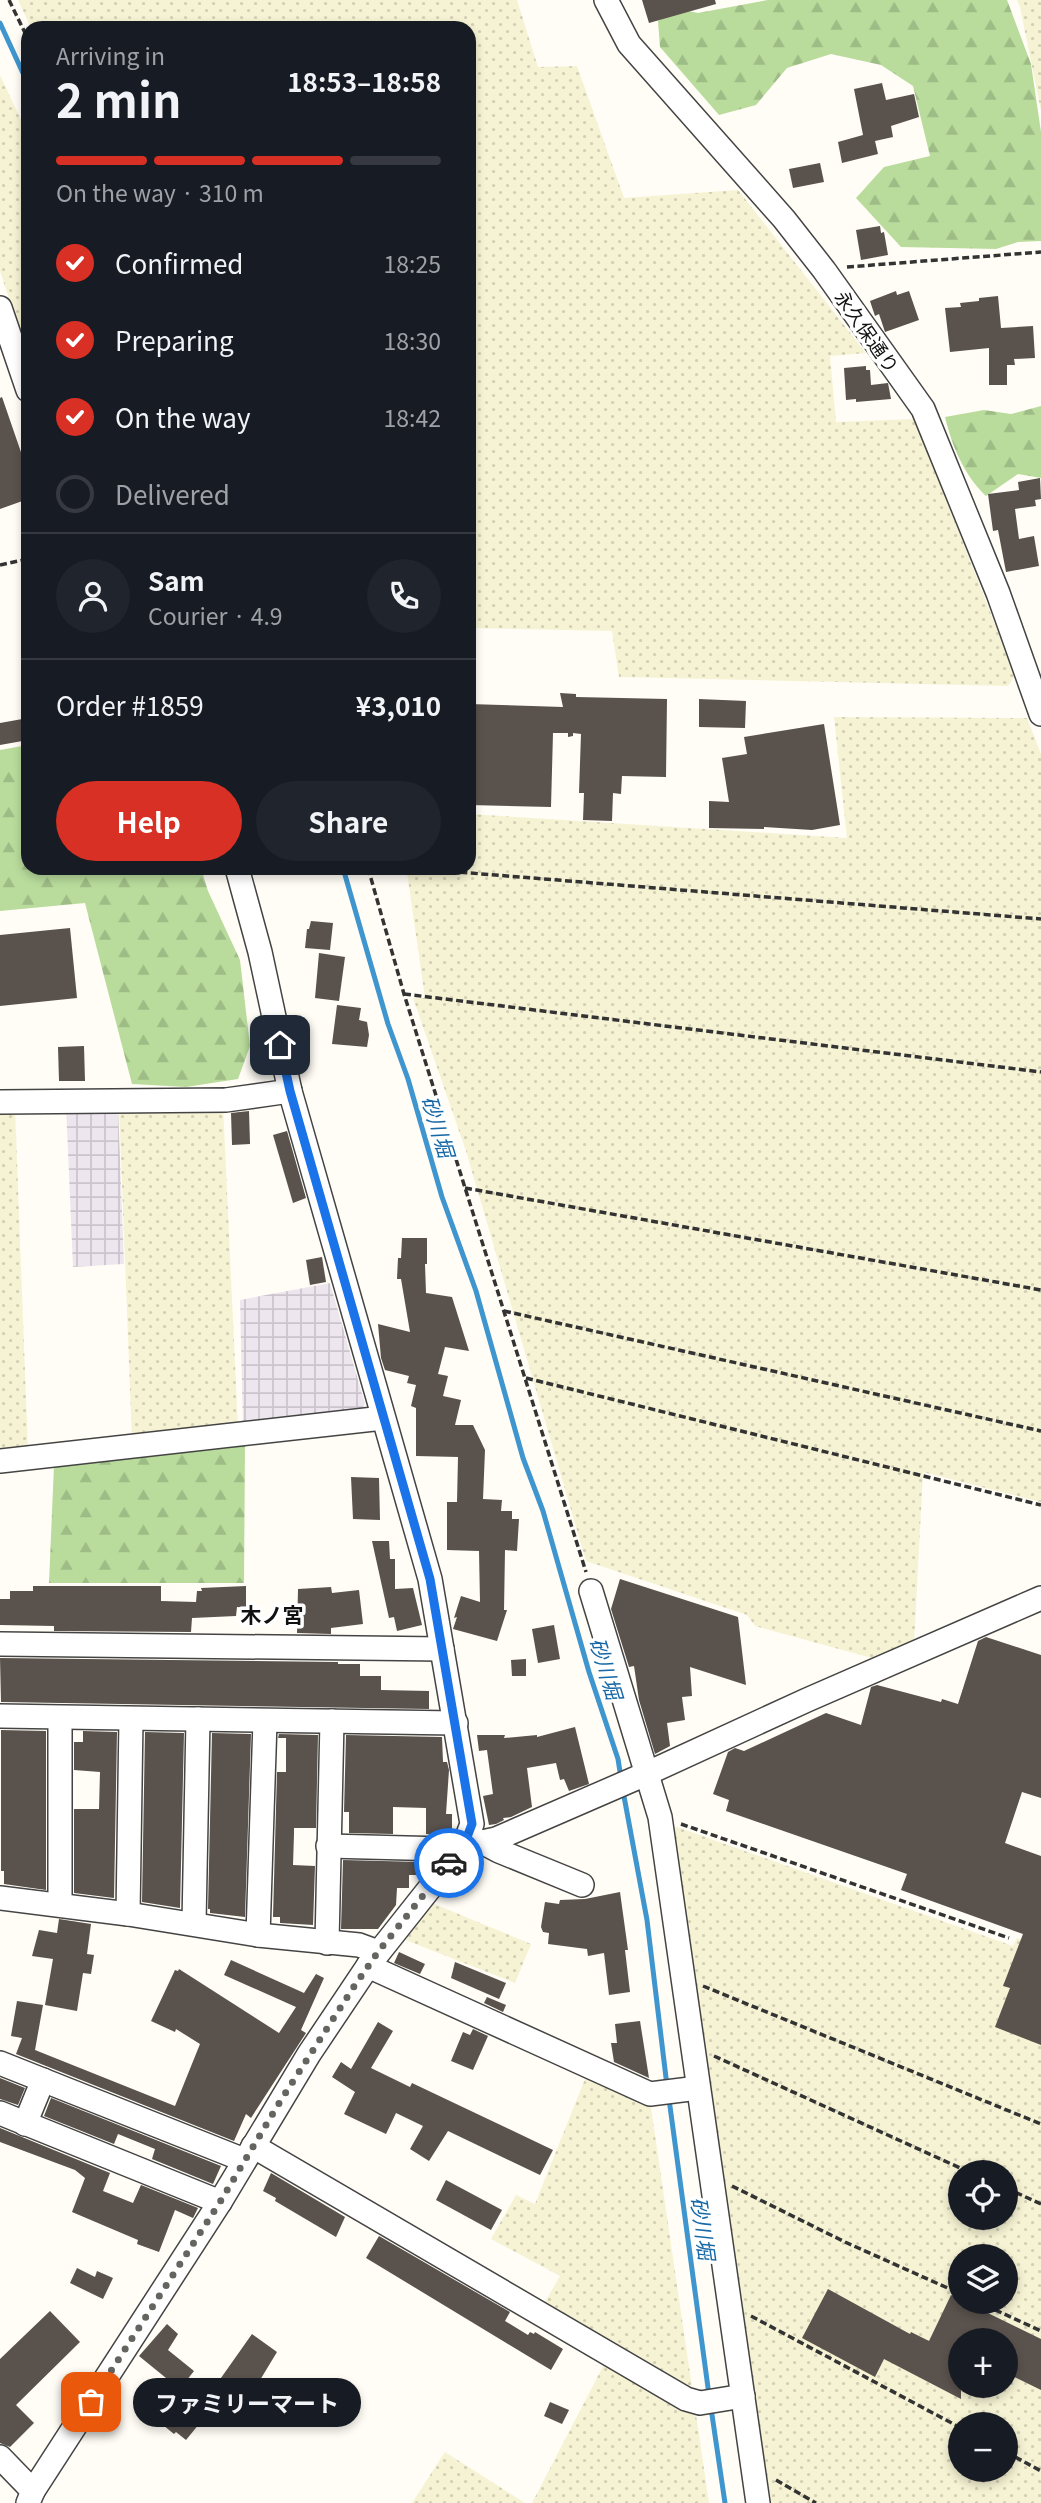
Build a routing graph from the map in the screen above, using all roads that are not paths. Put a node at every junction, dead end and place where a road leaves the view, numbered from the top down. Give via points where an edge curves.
1 (606, 0) edge
2 (0, 308) edge
3 (21, 370) edge
4 (1041, 711) edge
5 (239, 875) edge
6 (290, 1091) junction
7 (0, 1102) edge
8 (383, 1418) junction
9 (0, 1461) edge
10 (591, 1591) road end
11 (1041, 1598) edge
12 (0, 1644) edge
13 (442, 1649) junction
14 (0, 1716) edge
15 (60, 1718) junction
16 (131, 1718) junction
17 (198, 1719) junction
18 (332, 1720) junction
19 (265, 1721) junction
20 (456, 1723) junction
21 (645, 1775) junction
22 (469, 1845) junction
23 (328, 1846) junction
24 (582, 1885) dead end
25 (0, 1898) edge
26 (60, 1904) junction
27 (128, 1914) junction
28 (194, 1923) junction
29 (258, 1935) junction
30 (327, 1943) junction
31 (373, 1959) junction
32 (0, 2063) edge
33 (43, 2080) junction
34 (695, 2089) junction
35 (0, 2113) edge
36 (25, 2124) junction
37 (248, 2153) junction
38 (220, 2202) junction
39 (743, 2396) junction
40 (0, 2456) edge
41 (31, 2497) edge
42 (758, 2503) edge

1 - 4 street, 永久保通り via 629,44 784,219 923,409
2 - 3 street
5 - 6 street via 261,952
6 - 7 street via 226,1100
6 - 8 street
8 - 9 street
8 - 13 street via 430,1579
10 - 21 street
11 - 21 street
12 - 13 street
13 - 20 street
14 - 15 street
15 - 16 street
15 - 26 street
16 - 17 street
16 - 27 street
17 - 19 street
17 - 28 street
18 - 19 street
18 - 20 street
18 - 23 street
19 - 29 street
20 - 22 street via 472,1824
21 - 22 street via 496,1839
21 - 34 street via 660,1817
22 - 23 street via 445,1849
22 - 24 street via 499,1851
22 - 31 street
23 - 30 street
25 - 26 street
26 - 27 street
27 - 28 street
28 - 29 street
29 - 30 street
30 - 31 street via 359,1945
31 - 34 street via 650,2094
31 - 37 street
32 - 33 street
33 - 36 street
33 - 37 street
34 - 39 street
35 - 36 street
36 - 38 street
37 - 38 street
37 - 39 street via 686,2399 701,2403
38 - 41 street
39 - 42 street
40 - 41 street

